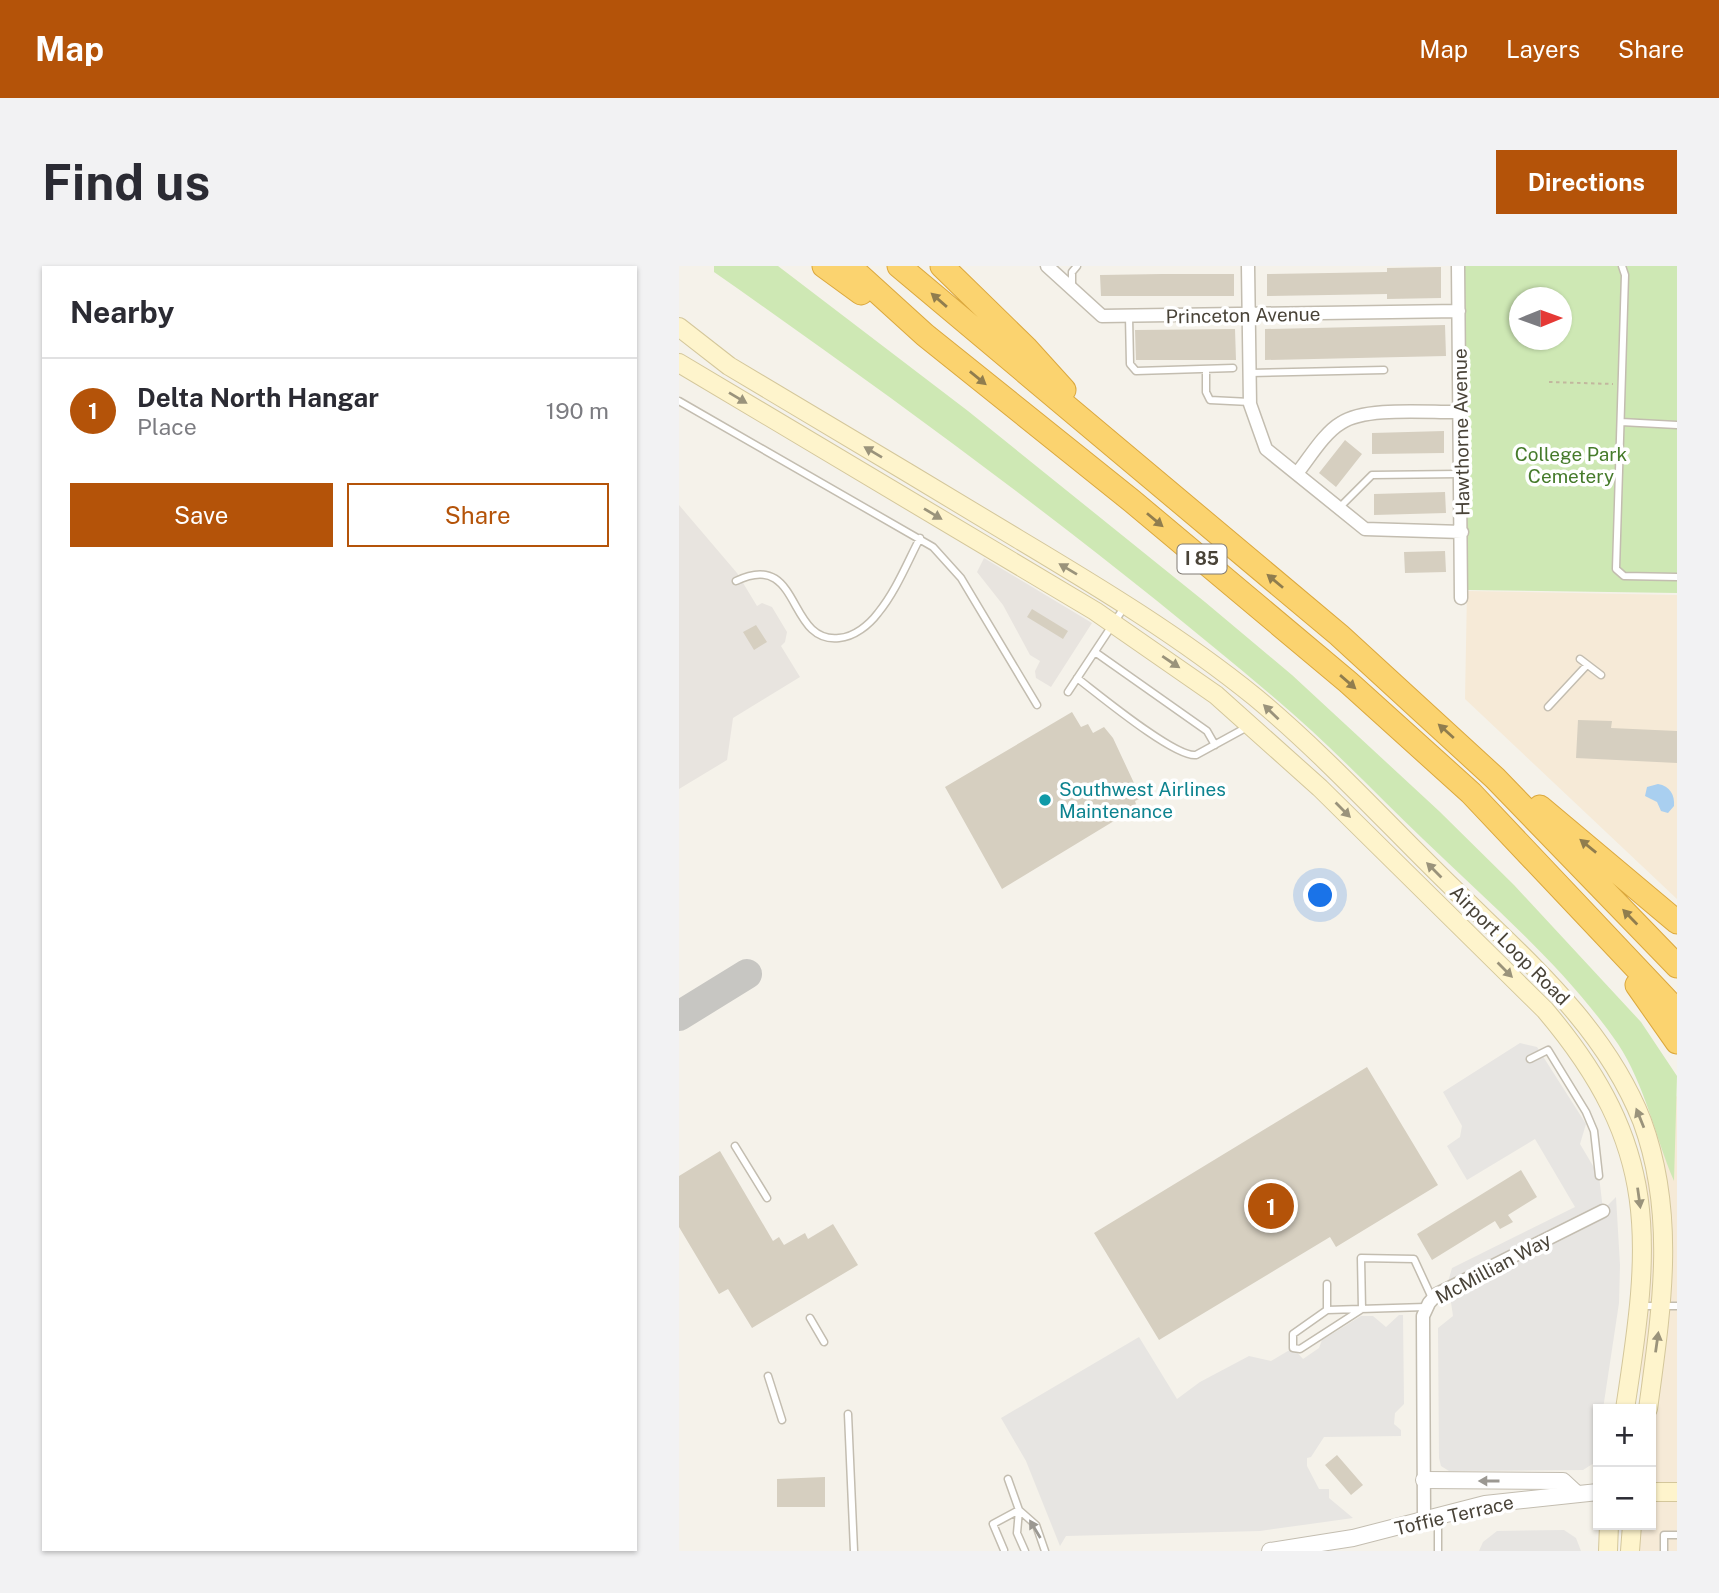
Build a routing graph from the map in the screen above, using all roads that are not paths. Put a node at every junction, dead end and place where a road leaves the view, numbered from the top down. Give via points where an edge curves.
1 (824, 266) edge
2 (849, 266) edge
3 (899, 266) edge
4 (942, 266) edge
5 (1047, 266) edge
6 (1077, 266) edge
7 (1248, 266) edge
8 (1458, 266) edge
9 (1622, 266) edge
10 (1072, 291) junction
11 (1459, 311) junction
12 (1248, 316) junction
13 (1129, 317) junction
14 (679, 327) edge
15 (925, 335) junction
16 (679, 363) edge
17 (1233, 368) dead end
18 (1206, 369) junction
19 (1384, 370) dead end
20 (1250, 373) junction
21 (679, 401) edge
22 (1250, 402) junction
23 (1461, 412) junction
24 (1087, 421) junction
25 (1621, 422) junction
26 (1677, 425) edge
27 (1298, 472) junction
28 (1461, 474) junction
29 (1340, 508) junction
30 (1462, 533) junction
31 (920, 538) junction
32 (1677, 577) edge
33 (737, 581) dead end
34 (1461, 598) dead end
35 (1126, 604) junction
36 (1114, 624) junction
37 (1095, 652) junction
38 (1580, 659) dead end
39 (1587, 665) junction
40 (1601, 676) dead end
41 (1077, 678) junction
42 (1067, 692) dead end
43 (1037, 705) dead end
44 (1548, 707) dead end
45 (1252, 724) junction
46 (1215, 745) junction
47 (1495, 778) junction
48 (1471, 793) junction
49 (1677, 922) edge
50 (1677, 966) edge
51 (1677, 1011) edge
52 (1677, 1042) edge
53 (1530, 1059) dead end
54 (735, 1146) dead end
55 (1599, 1176) dead end
56 (767, 1198) dead end
57 (1603, 1211) dead end
58 (1327, 1284) dead end
59 (1429, 1303) junction
60 (1641, 1306) junction
61 (1670, 1306) edge
62 (1362, 1309) junction
63 (1327, 1310) junction
64 (810, 1318) dead end
65 (824, 1342) dead end
66 (768, 1376) dead end
67 (1626, 1404) edge
68 (1649, 1404) edge
69 (848, 1414) dead end
70 (782, 1420) dead end
71 (1008, 1479) dead end
72 (1424, 1480) junction
73 (1593, 1492) edge
74 (1656, 1492) edge
75 (1677, 1492) edge
76 (1577, 1494) junction
77 (1019, 1510) junction
78 (1431, 1518) junction
79 (1609, 1530) edge
80 (1632, 1530) edge
81 (1677, 1535) edge
82 (1004, 1550) edge
83 (854, 1551) edge
84 (1025, 1551) edge
85 (1045, 1551) edge
86 (1270, 1551) edge
87 (1438, 1551) edge
88 (1608, 1551) edge
89 (1630, 1551) edge
90 (1664, 1551) edge

1 - 15 highway
2 - 15 highway, I 85
24 -> 3 highway, I 85
4 - 24 highway via 1026,348
5 - 10 street, Princeton Avenue
6 - 10 lane via 1072,272
7 - 12 street
8 - 11 street, Hawthorne Avenue
9 - 25 lane
10 - 13 street, Princeton Avenue via 1102,316
11 - 12 street, Princeton Avenue
11 - 23 street, Hawthorne Avenue
12 - 13 street, Princeton Avenue
12 - 20 street
13 - 18 lane via 1130,364 1136,371
35 -> 14 main road, Airport Loop Road via 729,366
15 -> 48 highway, I 85 via 1308,648
16 -> 36 main road, Airport Loop Road
17 - 18 lane
18 - 22 lane via 1210,400
19 - 20 lane
20 - 22 street
21 - 31 lane
22 - 27 street via 1266,449
23 - 27 street via 1372,414 1348,419 1338,424
23 - 28 street, Hawthorne Avenue
47 -> 24 highway, I 85 via 1339,635
25 - 26 lane
25 - 32 lane via 1616,569 1624,576
27 - 29 street
28 - 29 lane via 1372,475
28 - 30 street, Hawthorne Avenue
29 - 30 street via 1365,529 1377,532
30 - 34 street, Hawthorne Avenue
31 - 33 lane via 879,612 846,637 828,638 813,631 784,585 772,576 756,574
31 - 43 lane via 955,570
35 - 36 lane
61 -> 35 main road, Airport Loop Road via 1657,1172 1643,1123 1594,1033 1561,994 1258,699
36 - 37 lane
36 -> 45 main road, Airport Loop Road
37 - 41 lane
37 - 46 lane via 1207,731
38 - 39 lane
39 - 40 lane
39 - 44 lane
41 - 42 lane
41 - 46 lane via 1180,754 1196,755
45 - 46 lane
45 -> 60 main road, Airport Loop Road via 1486,951 1576,1046 1602,1087 1636,1178 1643,1226
49 -> 47 highway via 1571,832
50 -> 47 highway, I 85
48 - 51 highway, I 85
48 - 52 highway via 1488,827 1597,937
53 - 55 lane via 1548,1050 1586,1112 1594,1131
54 - 56 lane
57 - 59 street, McMillian Way
58 - 63 lane
59 - 62 lane
59 - 62 lane via 1414,1259 1361,1258
59 - 72 street, McMillian Way via 1423,1323
60 - 61 lane
60 - 67 main road, Airport Loop Road
68 -> 61 main road, Airport Loop Road
62 - 63 lane
62 - 63 lane via 1300,1349 1293,1348 1293,1334
64 - 65 lane
66 - 70 lane
69 - 83 lane
71 - 77 lane
76 -> 72 street via 1563,1481
72 - 78 street, McMillian Way
73 - 76 street, Toffie Terrace
74 - 75 main road
76 - 78 street, Toffie Terrace via 1494,1503
77 - 82 lane via 993,1524
77 - 84 lane via 1017,1533
85 -> 77 lane via 1036,1525
78 - 86 street, Toffie Terrace via 1353,1538
78 - 87 lane
79 - 88 main road
80 - 89 main road
81 - 90 lane via 1664,1535

